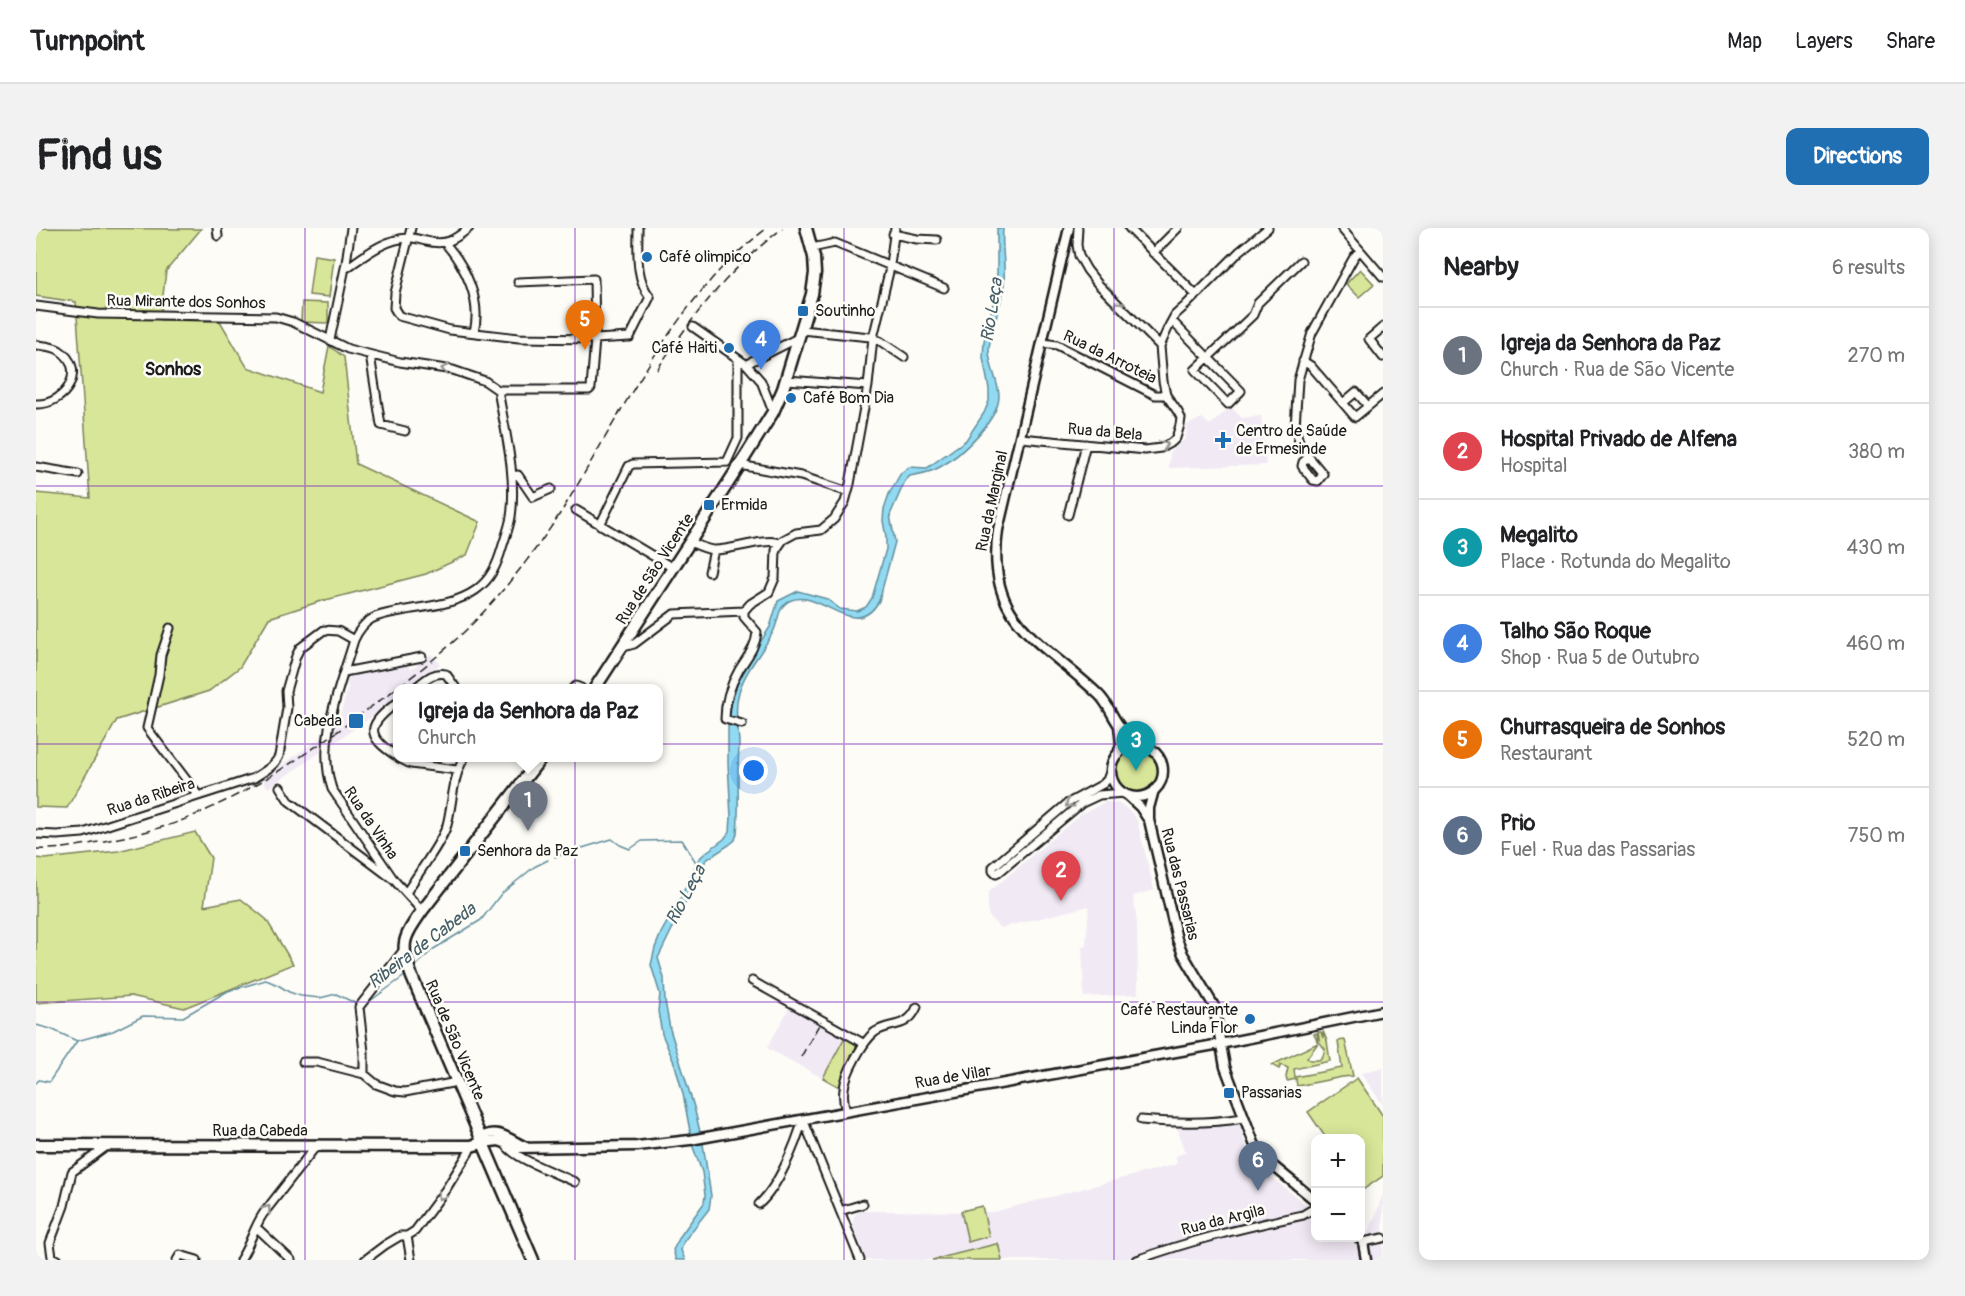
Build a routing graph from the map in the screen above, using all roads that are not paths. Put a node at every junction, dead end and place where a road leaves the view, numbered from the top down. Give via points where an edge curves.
1 (351, 228) edge
2 (411, 228) edge
3 (469, 228) edge
4 (638, 228) edge
5 (806, 228) edge
6 (1065, 228) edge
7 (1069, 228) edge
8 (1078, 228) edge
9 (1129, 228) edge
10 (1178, 228) edge
11 (1268, 228) edge
12 (1341, 228) edge
13 (894, 231) edge
14 (410, 237) junction
15 (938, 240) dead end
16 (445, 243) junction
17 (812, 248) junction
18 (1360, 250) junction
19 (1154, 252) junction
20 (1300, 261) dead end
21 (890, 265) junction
22 (345, 269) junction
23 (1058, 275) junction
24 (1383, 277) edge
25 (518, 282) dead end
26 (944, 288) dead end
27 (1196, 295) junction
28 (36, 306) edge
29 (1172, 321) junction
30 (693, 327) dead end
31 (1383, 327) edge
32 (474, 332) junction
33 (801, 334) junction
34 (873, 338) junction
35 (596, 339) junction
36 (330, 340) junction
37 (1043, 343) junction
38 (36, 345) edge
39 (1160, 346) junction
40 (370, 355) junction
41 (904, 357) dead end
42 (1209, 357) junction
43 (1383, 357) edge
44 (738, 360) junction
45 (1303, 361) junction
46 (747, 365) junction
47 (787, 380) junction
48 (868, 386) junction
49 (498, 390) junction
50 (1383, 394) edge
51 (1166, 395) junction
52 (1343, 403) junction
53 (36, 404) edge
54 (1368, 406) junction
55 (773, 412) junction
56 (405, 431) dead end
57 (1021, 438) junction
58 (1086, 444) junction
59 (1308, 457) dead end
60 (734, 465) junction
61 (36, 467) edge
62 (78, 474) dead end
63 (512, 476) junction
64 (551, 489) dead end
65 (848, 492) junction
66 (576, 510) dead end
67 (1068, 515) dead end
68 (600, 525) junction
69 (690, 542) junction
70 (780, 543) junction
71 (714, 550) junction
72 (673, 568) junction
73 (709, 572) dead end
74 (744, 611) junction
75 (170, 628) dead end
76 (354, 640) junction
77 (623, 647) junction
78 (422, 657) dead end
79 (345, 672) junction
80 (421, 684) edge
81 (453, 684) edge
82 (598, 684) edge
83 (393, 706) edge
84 (742, 724) dead end
85 (1119, 726) junction
86 (1143, 746) junction
87 (393, 754) edge
88 (1118, 754) junction
89 (410, 762) edge
90 (462, 762) edge
91 (538, 762) edge
92 (1112, 768) junction
93 (457, 770) junction
94 (280, 788) dead end
95 (1154, 790) junction
96 (1126, 794) junction
97 (198, 795) junction
98 (1149, 820) junction
99 (1045, 823) junction
100 (36, 834) edge
101 (1029, 847) junction
102 (394, 879) junction
103 (406, 893) junction
104 (422, 911) junction
105 (403, 951) junction
106 (752, 981) dead end
107 (917, 1007) dead end
108 (1383, 1011) edge
109 (863, 1043) junction
110 (1220, 1044) junction
111 (303, 1062) dead end
112 (364, 1074) junction
113 (457, 1082) junction
114 (846, 1112) junction
115 (1243, 1118) junction
116 (804, 1119) junction
117 (1141, 1120) dead end
118 (483, 1143) junction
119 (505, 1143) junction
120 (36, 1145) edge
121 (109, 1145) junction
122 (316, 1146) junction
123 (471, 1146) junction
124 (526, 1147) junction
125 (575, 1182) dead end
126 (1311, 1197) edge
127 (759, 1204) dead end
128 (863, 1204) dead end
129 (1311, 1210) edge
130 (840, 1211) junction
131 (256, 1227) junction
132 (407, 1236) junction
133 (1383, 1238) edge
134 (1365, 1240) edge
135 (1362, 1242) edge
136 (1366, 1259) edge
137 (58, 1260) edge
138 (177, 1260) edge
139 (197, 1260) edge
140 (240, 1260) edge
141 (291, 1260) edge
142 (365, 1260) edge
143 (411, 1260) edge
144 (533, 1260) edge
145 (860, 1260) edge
146 (1137, 1260) edge

1 - 22 street
2 - 14 street
3 - 16 street
4 - 35 street via 641,280 650,297 630,337
5 - 17 main road, Rua de São Vicente
6 - 23 street, Rua da Marginal
7 - 23 street, Rua da Marginal
39 -> 8 street via 1087,270 1079,256
9 - 19 street
10 - 19 street
11 - 27 street
12 - 18 street
13 - 15 street via 917,239
13 - 21 street
14 - 16 street
14 - 22 street via 382,245
14 - 32 street via 395,293 395,312 418,322
16 - 32 street via 473,292 478,319
17 - 21 street via 835,243
17 - 33 main road, Rua de São Vicente via 815,273
18 - 24 street
18 - 45 street via 1312,333
19 - 27 street
20 - 42 street via 1258,303 1253,315
21 - 26 street
21 - 34 street
22 - 36 street
23 - 37 street, Rua da Marginal
25 - 35 street via 594,279
27 - 29 street
28 - 36 street, Rua Mirante dos Sonhos via 98,314 276,317
29 - 39 street
29 - 42 street
30 - 44 street
31 - 43 street via 1369,339
32 - 35 street via 519,338
33 - 34 street
33 - 46 street
33 - 47 main road, Rua de São Vicente
34 - 41 street
34 - 48 street
35 - 49 street via 589,390
36 - 40 street, Rua Mirante dos Sonhos
37 - 51 street, Rua da Arroteia via 1057,345 1155,395
37 - 57 street, Rua da Marginal
38 - 53 street via 61,352 68,360 72,376 65,393 51,402
39 - 51 street, Rua da Bela
49 -> 40 street, Rua Mirante dos Sonhos via 469,375
40 - 56 street via 381,426
42 - 42 street via 1241,391 1228,404 1195,370
44 - 46 street
44 - 60 street
45 - 52 street
45 - 59 street via 1295,428
46 - 55 street via 761,381
47 - 48 street
47 - 55 main road, Rua de São Vicente
48 - 65 street
49 - 63 street
50 - 54 street
58 -> 51 street, Rua da Bela via 1145,450 1167,446 1176,438 1180,418
52 - 54 street via 1356,392
52 - 54 street via 1355,417
55 - 60 main road, Rua de São Vicente
57 - 58 street, Rua da Bela
57 - 85 street, Rua da Marginal via 995,553 1000,590 1025,631 1100,695
58 - 67 street
60 - 65 street via 801,476
60 - 68 street via 629,466
60 - 69 main road, Rua de São Vicente
61 - 62 street
63 - 64 street via 518,476 534,497
63 - 76 street via 511,516 494,571 487,580 475,591 446,603 370,619 360,627
65 - 70 street via 827,526 796,533
66 - 68 street
68 - 72 street
69 - 71 street
69 - 72 main road, Rua de São Vicente
70 - 71 street via 770,541
70 - 74 street via 769,592
71 - 73 street
72 - 77 main road, Rua de São Vicente
74 - 77 street via 674,614 634,644
74 - 84 street via 744,617 757,632 757,641 733,681 725,711 725,719
75 - 97 street via 147,728
76 - 79 street, Rua da Vinha
76 - 97 street, Rua da Ribeira via 338,631 324,630 300,648 286,691 279,756 254,778
77 - 82 main road, Rua de São Vicente
78 - 79 street
79 - 102 street, Rua da Vinha via 329,726 327,775 332,789
80 - 81 street via 439,673 446,674
83 - 87 street via 379,716 373,728 382,746
85 - 86 street, Rua da Marginal
85 - 88 street
86 - 88 street via 1129,746
86 - 95 street via 1155,752 1162,764 1162,778
88 - 92 street
89 - 93 street
90 - 93 street
91 - 104 main road
92 - 96 street via 1114,782
92 -> 99 street via 1103,784
93 - 103 street via 442,837
94 - 102 street via 289,801
95 - 96 street via 1138,797
95 - 98 street, Rua das Passarias
96 - 98 street, Rua das Passarias
96 - 101 street via 1099,795 1082,803
97 - 100 street, Rua da Ribeira via 84,833
98 - 110 street, Rua das Passarias via 1177,939 1214,1006
99 - 101 street via 1029,840
99 - 101 street via 993,867 993,872 998,873
102 - 103 street
103 - 104 street
104 - 105 main road via 408,932
105 - 112 street via 359,1007
105 - 113 main road, Rua de São Vicente
106 - 109 street
107 - 109 street via 903,1023 877,1031
108 - 110 street, Rua de Vilar
109 - 114 street via 844,1086
110 - 114 street, Rua de Vilar
110 - 115 street, Rua das Passarias
111 - 112 street
112 - 113 street via 376,1084 405,1092
113 - 118 main road, Rua de São Vicente
114 - 116 street, Rua de Vilar
115 - 117 street via 1175,1123
115 - 126 street, Rua das Passarias via 1261,1156
116 - 124 street, Rua de Vilar via 637,1146
116 - 127 street via 775,1185
116 - 130 street
118 - 119 street, Rua de Vilar
118 - 123 main road, Rua da Cabeda
118 - 124 street, Rua de Vilar via 486,1135 495,1133
118 - 144 main road, Rua de São Vicente
119 - 124 street, Rua de Vilar
119 - 125 street via 515,1155
120 - 121 main road, Rua da Cabeda
121 - 122 main road, Rua da Cabeda
121 - 137 street via 72,1172 50,1243 52,1257
122 - 123 main road, Rua da Cabeda
131 -> 122 street
123 -> 132 street via 434,1206
128 - 130 street
129 - 146 street, Rua da Argila
130 - 145 street
131 - 140 street
131 - 141 street
132 - 142 street via 400,1236
132 - 143 street
133 - 134 street
135 - 136 street
138 - 139 street via 180,1256

